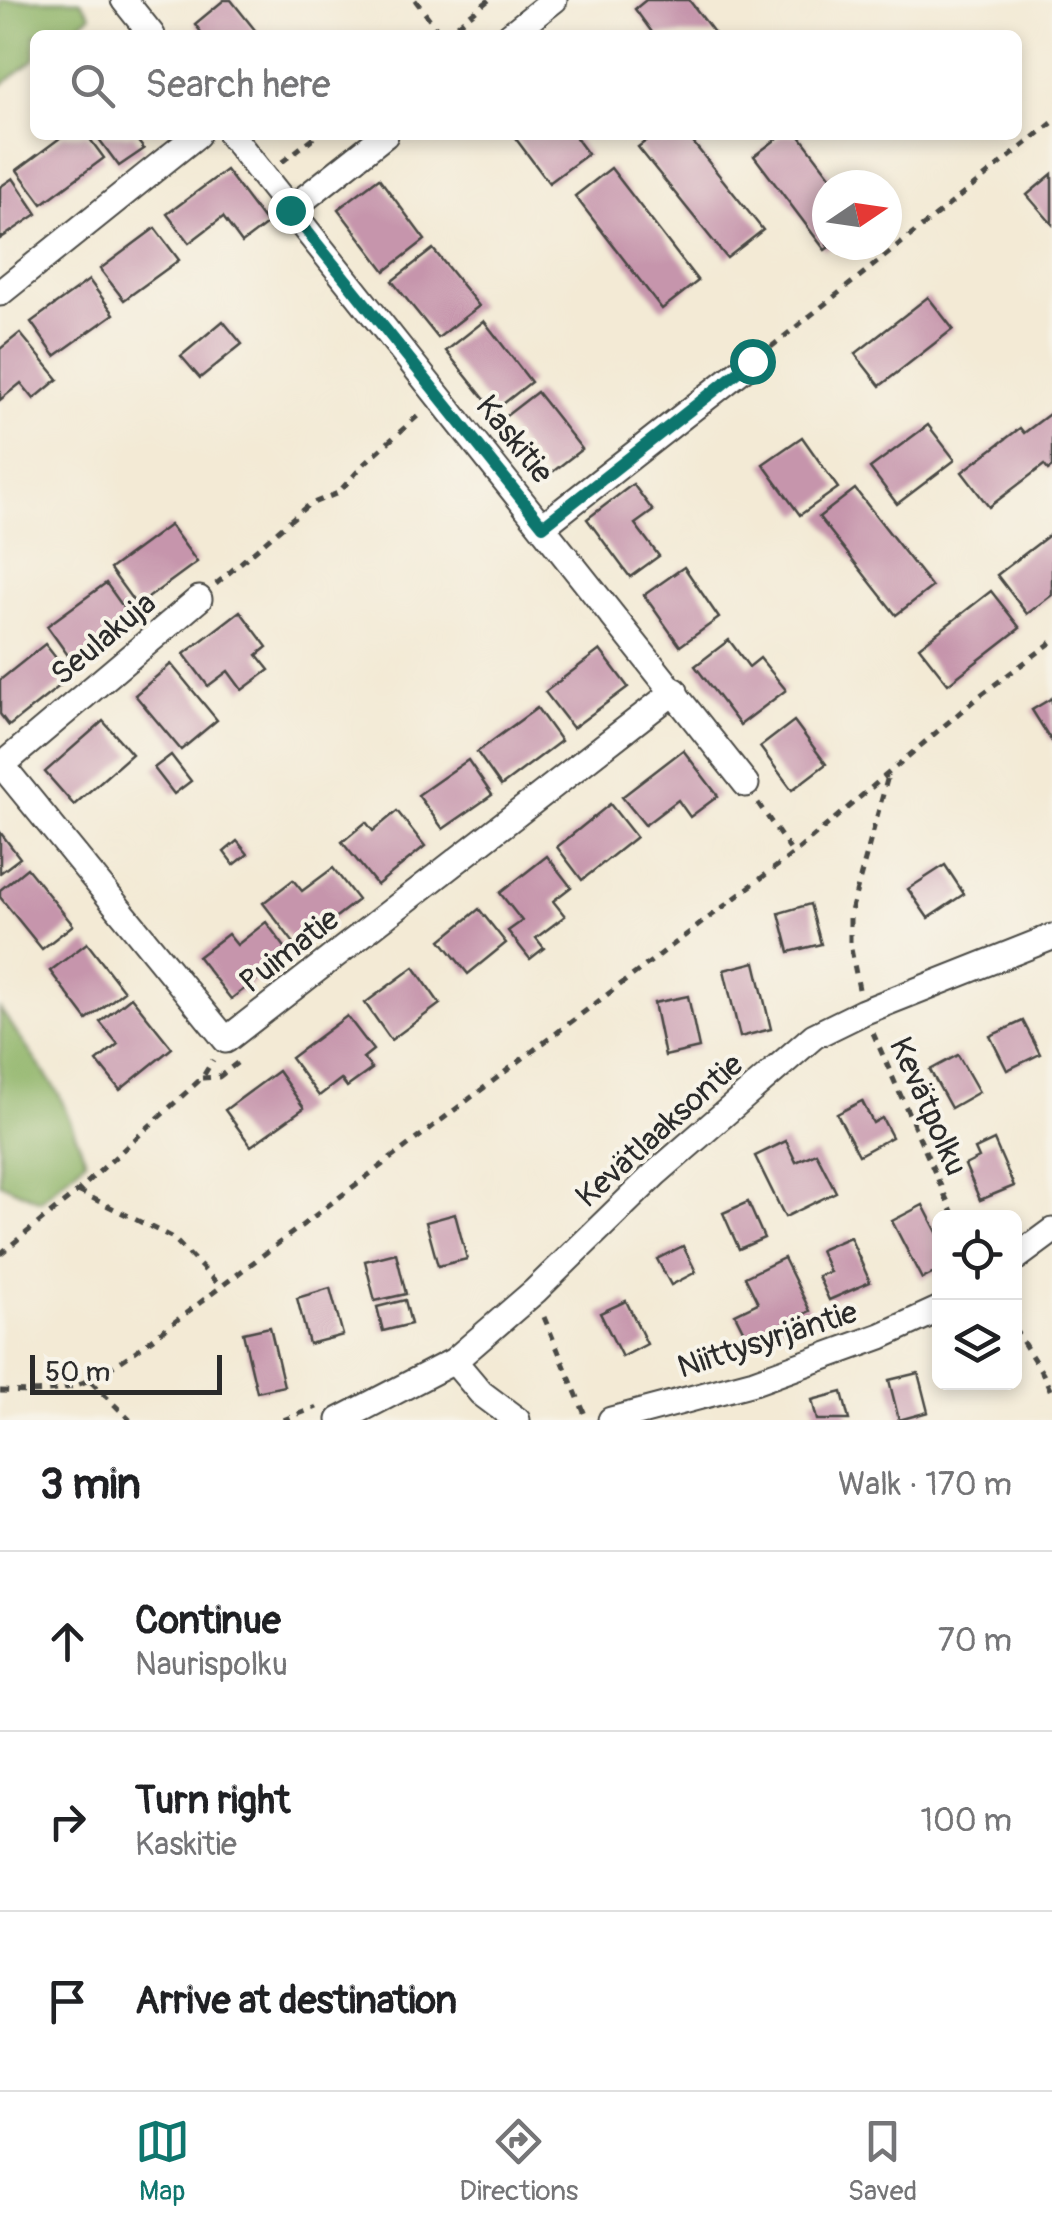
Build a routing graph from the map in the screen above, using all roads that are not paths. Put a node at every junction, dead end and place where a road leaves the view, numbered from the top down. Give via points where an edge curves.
1 (124, 0) edge
2 (554, 0) edge
3 (148, 30) edge
4 (516, 30) edge
5 (191, 140) edge
6 (236, 140) edge
7 (379, 140) edge
8 (290, 210) junction
9 (0, 292) edge
10 (752, 361) road end
11 (543, 526) junction
12 (200, 600) road end
13 (675, 691) junction
14 (1, 764) edge
15 (746, 784) road end
16 (1052, 938) edge
17 (1052, 1231) edge
18 (1022, 1253) edge
19 (932, 1313) edge
20 (454, 1361) junction
21 (340, 1420) edge
22 (517, 1420) edge
23 (611, 1420) edge

1 - 3 street
2 - 4 street
5 - 9 street
6 - 8 street, Kaskitie
7 - 8 street
8 - 11 street, Kaskitie
10 - 11 street
11 - 13 street, Kaskitie
12 - 14 street, Seulakuja
13 - 14 street, Puimatie via 226,1040
13 - 15 street, Kaskitie
16 - 20 street, Kevätlaaksontie via 814,1036
17 - 18 street
19 - 23 street, Niittysyrjäntie via 754,1382
20 - 21 street, Kevätlaaksontie
20 - 22 street

